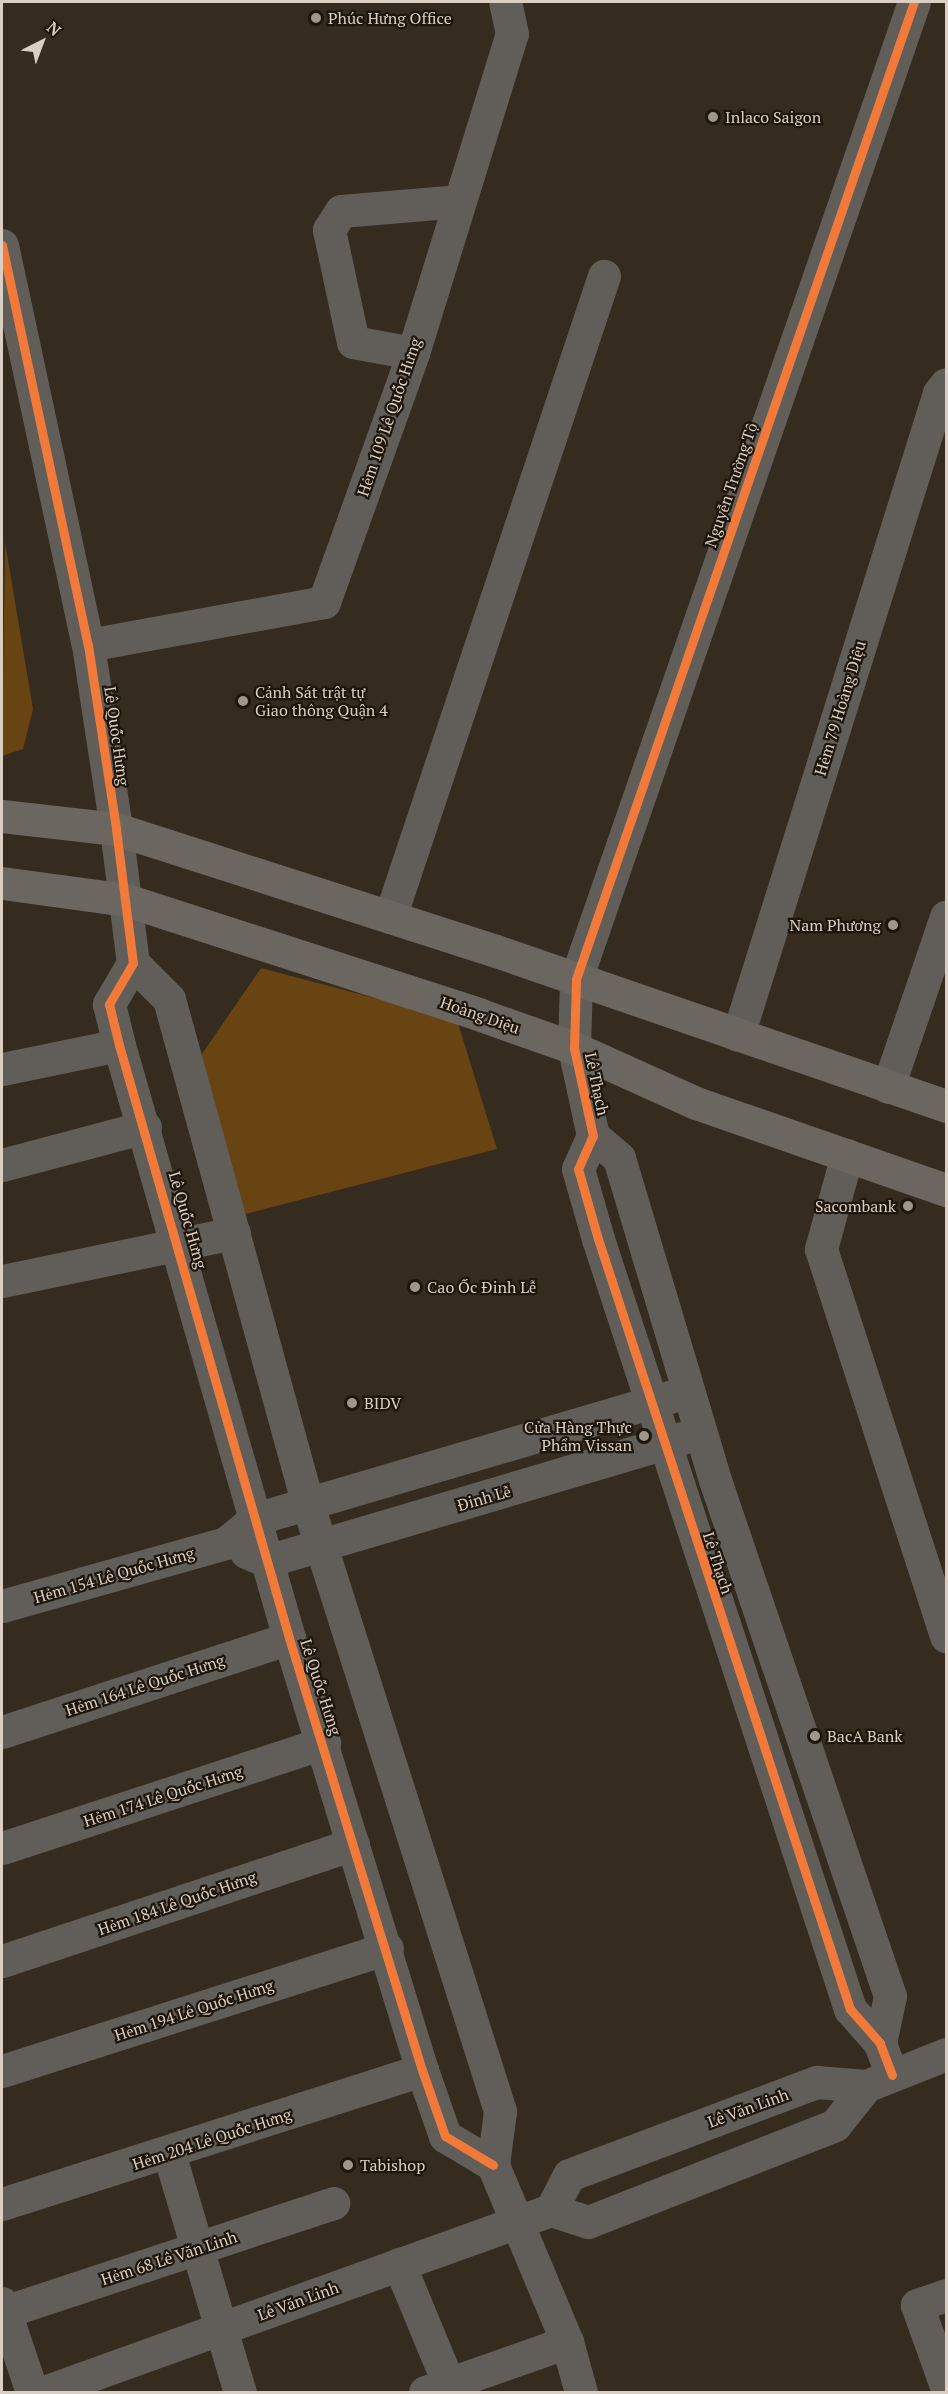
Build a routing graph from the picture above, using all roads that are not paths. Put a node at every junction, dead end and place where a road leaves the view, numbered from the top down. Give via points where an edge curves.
1 (505, 2) edge
2 (914, 2) edge
3 (460, 201) junction
4 (2, 245) edge
5 (604, 276) dead end
6 (412, 353) junction
7 (946, 384) edge
8 (88, 645) junction
9 (2, 816) edge
10 (116, 829) junction
11 (2, 883) edge
12 (126, 900) junction
13 (390, 917) junction
14 (946, 917) edge
15 (133, 963) junction
16 (576, 979) junction
17 (738, 1035) junction
18 (119, 1045) junction
19 (574, 1048) junction
20 (2, 1069) edge
21 (888, 1087) junction
22 (946, 1106) edge
23 (145, 1127) junction
24 (593, 1136) junction
25 (847, 1155) junction
26 (2, 1165) edge
27 (946, 1190) edge
28 (234, 1233) junction
29 (180, 1244) junction
30 (2, 1281) edge
31 (688, 1392) junction
32 (650, 1402) junction
33 (701, 1432) junction
34 (663, 1443) junction
35 (308, 1505) junction
36 (255, 1519) junction
37 (226, 1543) junction
38 (321, 1546) junction
39 (267, 1561) junction
40 (2, 1606) edge
41 (946, 1636) edge
42 (289, 1638) junction
43 (2, 1732) edge
44 (324, 1743) junction
45 (353, 1844) junction
46 (2, 1848) edge
47 (387, 1948) junction
48 (2, 1961) edge
49 (880, 2043) junction
50 (946, 2054) edge
51 (422, 2070) junction
52 (2, 2071) edge
53 (879, 2081) junction
54 (170, 2153) junction
55 (493, 2165) junction
56 (333, 2203) dead end
57 (2, 2205) edge
58 (551, 2210) junction
59 (513, 2223) junction
60 (196, 2249) junction
61 (399, 2264) junction
62 (946, 2295) edge
63 (3, 2308) edge
64 (219, 2329) junction
65 (567, 2342) junction
66 (946, 2386) edge
67 (442, 2389) edge
68 (32, 2392) edge
69 (44, 2392) edge
70 (240, 2392) edge
71 (580, 2392) edge

1 - 3 street, Hẻm 109 Lê Quốc Hưng via 512,34
2 - 16 street, Nguyễn Trường Tộ
3 - 6 street, Hẻm 109 Lê Quốc Hưng
3 - 6 street via 341,211 329,230 353,342
4 - 8 street, Lê Quốc Hưng
5 - 13 street
6 - 8 street, Hẻm 109 Lê Quốc Hưng via 324,602
7 - 17 street, Hẻm 79 Hoàng Diệu via 939,393
8 - 10 street, Lê Quốc Hưng
9 - 10 main road
10 - 12 street, Lê Quốc Hưng
10 - 13 main road
11 - 12 main road, Hoàng Diệu
12 - 15 street, Lê Quốc Hưng
12 - 19 main road, Hoàng Diệu
13 - 16 main road
14 - 21 street
15 - 18 street, Lê Quốc Hưng via 109,1004
15 - 28 street via 169,999
16 - 17 main road
16 - 19 street, Nguyễn Trường Tộ
17 - 21 main road
18 - 20 street
18 - 23 street, Lê Quốc Hưng
19 - 24 street, Lê Thạch
19 - 25 main road, Hoàng Diệu via 696,1103
21 - 22 main road
23 - 26 street
23 - 29 street, Lê Quốc Hưng
24 - 31 street, Lê Thạch via 619,1158
24 - 32 street, Lê Thạch via 578,1169
25 - 27 main road, Hoàng Diệu
25 - 41 street via 821,1249
28 - 29 street
28 - 35 street
29 - 30 street
29 - 36 street, Lê Quốc Hưng
31 - 32 street
31 - 33 street, Lê Thạch
32 - 34 street, Lê Thạch
32 - 35 street
33 - 34 street, Ðinh Lễ
33 - 49 street, Lê Thạch via 890,1996
34 - 38 street, Ðinh Lễ
34 - 49 street, Lê Thạch via 850,2009
35 - 36 street
35 - 38 street
36 - 37 street, Hẻm 154 Lê Quốc Hưng
36 - 39 street, Lê Quốc Hưng
37 - 39 street
37 - 40 street, Hẻm 154 Lê Quốc Hưng
38 - 39 street, Ðinh Lễ
38 - 55 street via 500,2111
39 - 42 street, Lê Quốc Hưng
42 - 43 street, Hẻm 164 Lê Quốc Hưng
42 - 44 street, Lê Quốc Hưng
44 - 45 street, Lê Quốc Hưng
44 - 46 street, Hẻm 174 Lê Quốc Hưng
45 - 47 street, Lê Quốc Hưng
45 - 48 street, Hẻm 184 Lê Quốc Hưng
47 - 51 street, Lê Quốc Hưng
47 - 52 street, Hẻm 194 Lê Quốc Hưng
49 - 53 street, Lê Thạch
50 - 53 street, Lê Văn Linh
51 - 54 street, Hẻm 204 Lê Quốc Hưng
51 - 55 street, Lê Quốc Hưng via 445,2136
53 - 58 street, Lê Văn Linh via 817,2082 569,2175
53 - 58 street, Lê Văn Linh via 834,2125 588,2222
54 - 57 street, Hẻm 204 Lê Quốc Hưng
54 - 60 street
55 - 59 street
56 - 60 street, Hẻm 68 Lê Văn Linh
58 - 59 street, Lê Văn Linh
59 - 61 street, Lê Văn Linh
59 - 65 street
60 - 63 street, Hẻm 68 Lê Văn Linh
60 - 64 street
61 - 64 street, Lê Văn Linh
61 - 67 street
62 - 66 street via 917,2306
63 - 68 street
64 - 69 street, Lê Văn Linh
64 - 70 street
65 - 67 street
65 - 71 street

